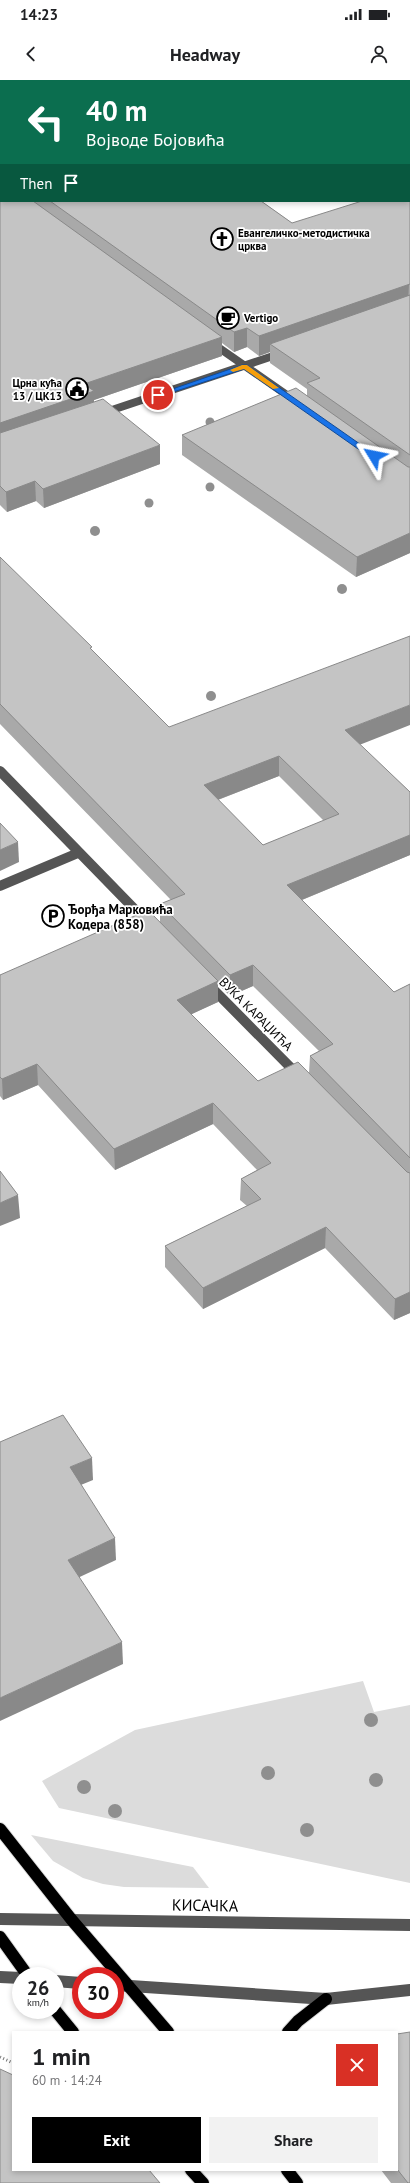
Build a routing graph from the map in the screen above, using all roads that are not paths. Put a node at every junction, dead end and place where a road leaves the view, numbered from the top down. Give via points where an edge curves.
1 (206, 338) edge
2 (293, 349) edge
3 (245, 366) junction
4 (302, 407) edge
5 (96, 415) edge
6 (0, 771) edge
7 (78, 853) junction
8 (0, 886) edge
9 (157, 932) edge
10 (202, 978) edge
11 (303, 1080) edge
12 (0, 1829) edge
13 (0, 1919) edge
14 (71, 1919) junction
15 (410, 1925) edge
16 (0, 1937) edge
17 (22, 1967) edge
18 (0, 1976) edge
19 (12, 1977) edge
20 (124, 1986) edge
21 (129, 1986) junction
22 (410, 1990) edge
23 (326, 1999) junction
24 (62, 2019) edge
25 (72, 2031) edge
26 (167, 2031) edge
27 (289, 2031) edge
28 (192, 2171) edge
29 (288, 2171) edge
30 (203, 2183) edge
31 (297, 2183) edge

1 - 3 street
2 - 3 street
3 - 4 street
3 - 5 street
6 - 7 street
7 - 8 street
7 - 9 street
10 - 11 street, ВУКА КАРАЏИЋА
12 - 14 main road
13 - 14 street, КИСАЧКА
14 - 15 street, КИСАЧКА
14 - 21 main road
16 - 17 main road
18 - 19 street
20 - 21 street
21 - 23 street
21 - 26 main road
22 - 23 street
23 - 27 main road
24 - 25 main road
28 - 30 main road
29 - 31 main road

